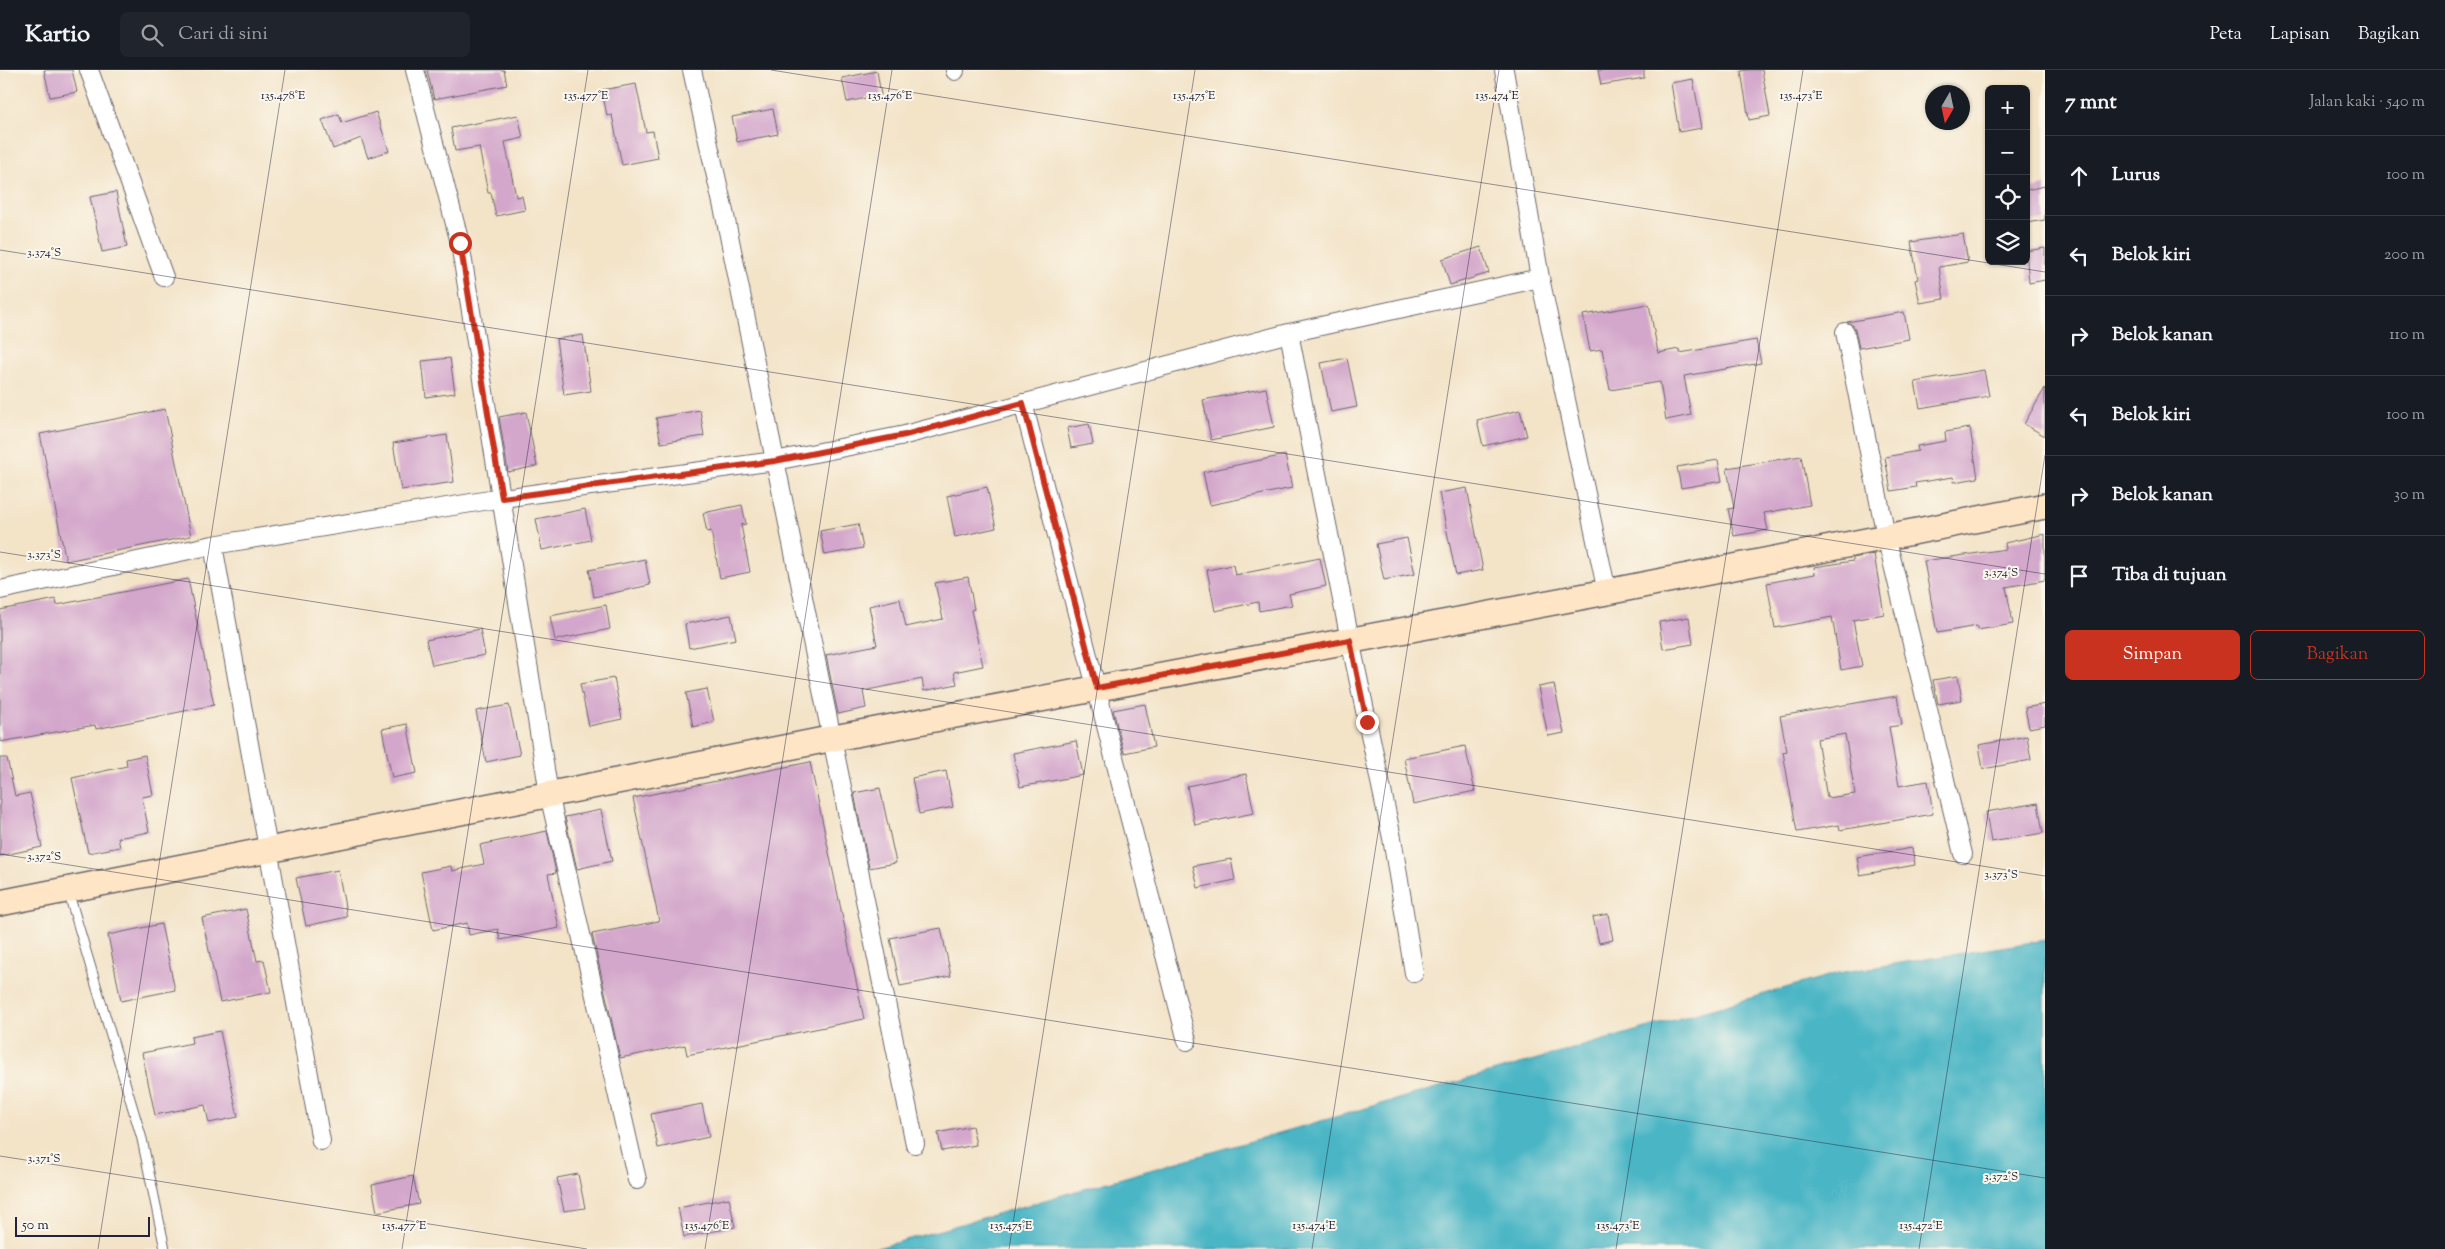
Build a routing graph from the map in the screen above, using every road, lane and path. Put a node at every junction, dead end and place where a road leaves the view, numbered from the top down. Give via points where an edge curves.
1 (89, 70) edge
2 (415, 70) edge
3 (692, 70) edge
4 (1504, 70) edge
5 (164, 277) dead end
6 (1540, 278) junction
7 (1844, 332) dead end
8 (1290, 333) junction
9 (1023, 403) junction
10 (775, 461) junction
11 (502, 498) junction
12 (2045, 506) edge
13 (1886, 536) junction
14 (213, 545) junction
15 (0, 590) edge
16 (1607, 592) junction
17 (1350, 640) junction
18 (1097, 688) junction
19 (834, 738) junction
20 (549, 794) junction
21 (269, 850) junction
22 (1963, 854) dead end
23 (68, 891) junction
24 (0, 903) edge
25 (1414, 973) dead end
26 (1187, 1041) dead end
27 (321, 1141) dead end
28 (916, 1144) dead end
29 (637, 1180) dead end
30 (165, 1249) edge

1 - 5 street
2 - 11 street via 462,252
3 - 10 street
4 - 6 street
6 - 8 street
6 - 16 street
7 - 13 street
8 - 9 street
8 - 17 street
9 - 10 street via 905,435
9 - 18 street
10 - 11 street
10 - 19 street
11 - 14 street
11 - 20 street
12 - 13 street
13 - 16 street
13 - 22 street
14 - 15 street
14 - 21 street
16 - 17 street
17 - 18 street
17 - 25 street via 1392,838
18 - 19 street
18 - 26 street
19 - 20 street
19 - 28 street
20 - 21 street
20 - 29 street
21 - 23 street
21 - 27 street
23 - 24 street
23 - 30 lane via 142,1139

